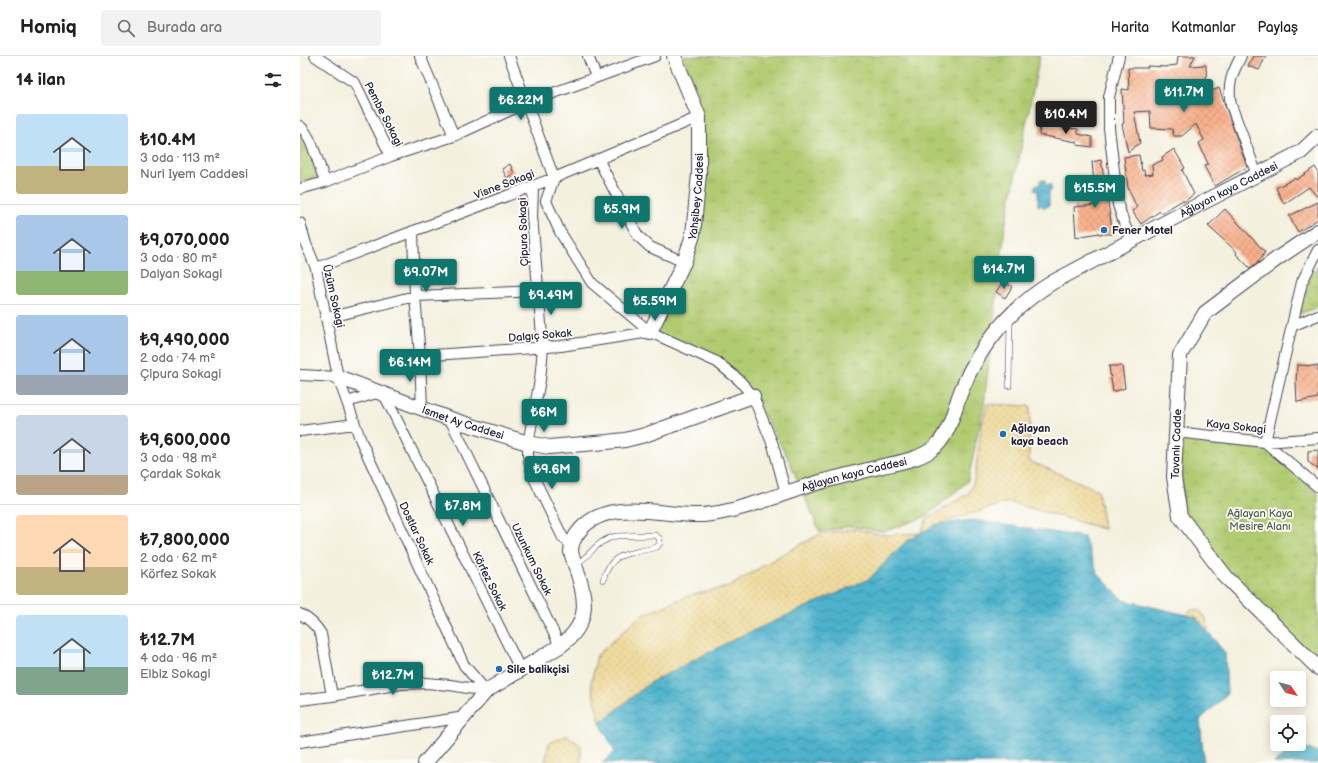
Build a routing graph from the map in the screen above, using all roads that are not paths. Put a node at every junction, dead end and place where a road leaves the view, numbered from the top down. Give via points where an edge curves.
1 (315, 56) edge
2 (420, 56) edge
3 (509, 56) edge
4 (588, 56) edge
5 (655, 56) edge
6 (674, 56) edge
7 (1119, 56) edge
8 (1241, 56) edge
9 (596, 77) junction
10 (526, 103) junction
11 (699, 117) junction
12 (300, 126) edge
13 (454, 136) junction
14 (1318, 136) edge
15 (391, 156) junction
16 (598, 159) junction
17 (1257, 175) junction
18 (554, 178) junction
19 (325, 182) junction
20 (533, 186) junction
21 (300, 189) edge
22 (300, 223) edge
23 (413, 231) junction
24 (1318, 231) edge
25 (1132, 241) junction
26 (303, 245) edge
27 (1318, 250) edge
28 (684, 262) junction
29 (316, 268) junction
30 (538, 291) junction
31 (415, 296) junction
32 (1318, 314) edge
33 (1010, 316) junction
34 (327, 318) junction
35 (1292, 326) junction
36 (650, 332) junction
37 (543, 348) junction
38 (420, 356) junction
39 (300, 375) edge
40 (338, 377) junction
41 (1009, 386) dead end
42 (382, 393) junction
43 (753, 396) junction
44 (347, 402) junction
45 (422, 408) junction
46 (450, 419) junction
47 (355, 424) junction
48 (300, 431) edge
49 (1176, 432) junction
50 (1318, 438) edge
51 (1265, 442) junction
52 (528, 443) junction
53 (1318, 487) edge
54 (786, 494) junction
55 (571, 544) junction
56 (575, 564) junction
57 (603, 580) dead end
58 (300, 614) edge
59 (560, 646) junction
60 (1318, 668) edge
61 (521, 671) junction
62 (486, 692) junction
63 (332, 696) junction
64 (300, 700) edge
65 (465, 717) junction
66 (300, 742) edge
67 (425, 763) edge

1 - 15 street, Pembe Sokagi via 355,83
2 - 13 street
3 - 10 street
4 - 9 street
5 - 9 street
6 - 11 street, Yahşibey Caddesi
7 - 25 street via 1109,98 1109,128 1118,205
8 - 17 street via 1232,74 1229,89 1231,105
9 - 10 street
10 - 13 street
10 - 18 street
11 - 16 street, Visne Sokagi
11 - 28 street, Yahşibey Caddesi via 699,174 693,235
12 - 19 street via 315,152
13 - 15 street
14 - 17 street, Ağlayan kaya Caddesi via 1301,152
15 - 19 street
16 - 18 street, Visne Sokagi
16 - 28 street via 638,236 650,247
17 - 25 street, Ağlayan kaya Caddesi
18 - 20 street, Visne Sokagi
18 - 36 street via 546,201 560,232 592,283
19 - 21 street
20 - 23 street, Visne Sokagi
20 - 30 street, Çipura Sokagi via 532,216
22 - 26 street, Üzüm Sokagi
23 - 29 street, Visne Sokagi
23 - 31 street
24 - 49 street, Tavanlı Cadde via 1205,313 1180,355
25 - 33 street, Ağlayan kaya Caddesi via 1037,292
26 - 29 street, Üzüm Sokagi
27 - 35 street via 1302,282
28 - 36 street, Yahşibey Caddesi
29 - 34 street, Üzüm Sokagi
30 - 31 street
30 - 37 street, Çipura Sokagi
31 - 34 street
31 - 38 street
32 - 35 street
33 - 41 lane
33 - 54 street, Ağlayan kaya Caddesi via 977,357 968,373 948,428 935,447 919,457 822,481
34 - 40 street, Üzüm Sokagi
35 - 51 street
36 - 37 street, Dalgıç Sokak
36 - 43 street via 717,362 739,380
37 - 38 street, Dalgıç Sokak
37 - 52 street, Çipura Sokagi via 540,380
38 - 45 street
39 - 40 street
40 - 42 street, İsmet Ay Caddesi
40 - 44 street, Dostlar Sokak
42 - 44 street
42 - 45 street, İsmet Ay Caddesi
42 - 61 street, Körfez Sokak
43 - 52 street, İsmet Ay Caddesi via 658,431 625,440 549,447
43 - 54 street via 773,445
44 - 47 street, Dostlar Sokak
45 - 46 street, İsmet Ay Caddesi
46 - 52 street, İsmet Ay Caddesi
46 - 59 street, Uzunkum Sokak
47 - 48 street
47 - 62 street, Dostlar Sokak via 464,665
49 - 51 street, Kaya Sokagi
49 - 60 street, Tavanlı Cadde via 1174,477 1180,516 1226,577
50 - 51 street, Kaya Sokagi
51 - 53 street
52 - 55 street, Çipura Sokagi via 529,462 534,478 563,538
54 - 55 street, Ağlayan kaya Caddesi via 718,514 612,511 592,519 580,530
55 - 56 street
56 - 57 lane via 596,546 611,538 655,535 659,538 660,543 657,546 620,555 608,568
56 - 59 street via 584,608 575,632
58 - 63 street via 321,634
59 - 61 street
61 - 62 street
62 - 63 street via 450,684 426,683 401,684
62 - 65 street
63 - 64 street
65 - 66 street
65 - 67 street

